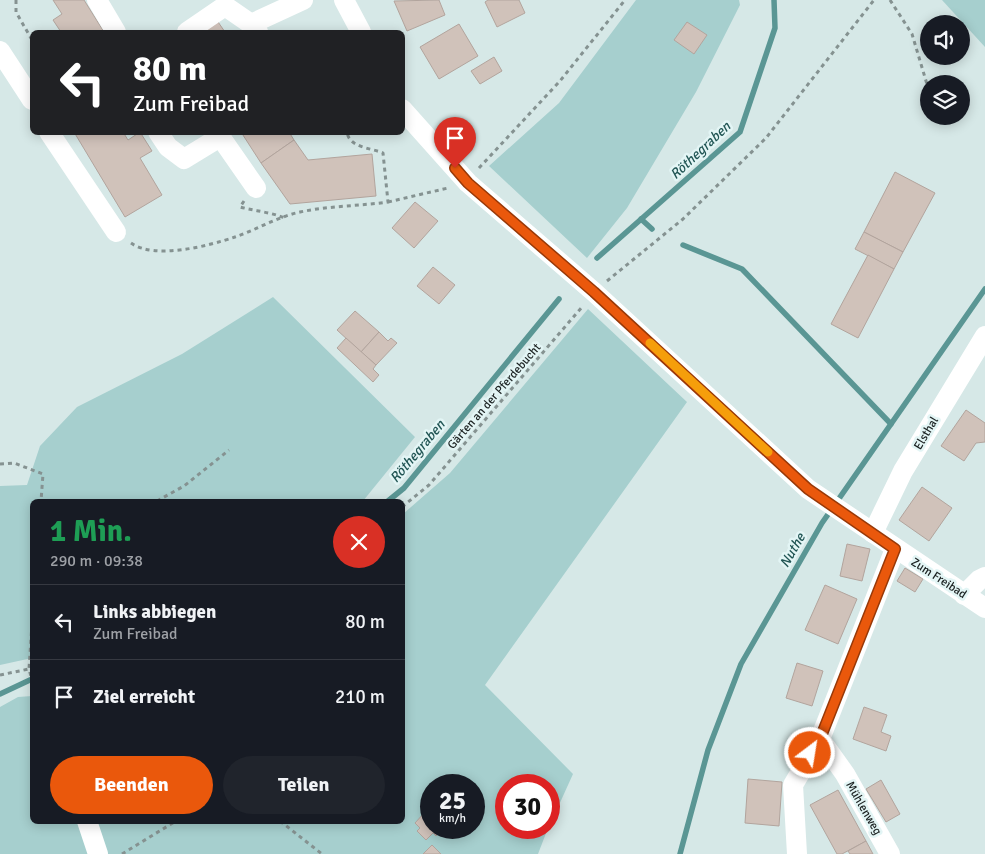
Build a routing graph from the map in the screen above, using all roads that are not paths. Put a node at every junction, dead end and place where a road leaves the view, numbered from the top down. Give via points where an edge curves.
1 (97, 0) edge
2 (303, 0) edge
3 (344, 0) edge
4 (224, 3) edge
5 (254, 28) edge
6 (115, 30) edge
7 (190, 30) edge
8 (360, 30) edge
9 (0, 51) edge
10 (30, 97) edge
11 (405, 112) edge
12 (51, 135) edge
13 (160, 135) edge
14 (218, 135) edge
15 (256, 188) dead end
16 (116, 232) road end
17 (985, 336) edge
18 (873, 533) junction
19 (895, 549) junction
20 (985, 577) edge
21 (964, 595) junction
22 (985, 608) edge
23 (820, 739) junction
24 (88, 824) edge
25 (98, 854) edge
26 (796, 854) edge
27 (890, 854) edge

1 - 6 street
2 - 5 street
3 - 8 street
4 - 5 street
4 - 7 street
9 - 10 street
11 - 18 street, Zum Freibad via 468,183 594,292 808,489
12 - 16 street
13 - 14 street via 168,147 184,159
14 - 15 street
17 - 18 street, Elsthal via 903,471
18 - 19 street, Zum Freibad
19 - 21 street, Zum Freibad
19 - 23 street
20 - 21 street
21 - 22 street, Zum Freibad
23 - 26 street via 793,785
23 - 27 street, Mühlenweg via 845,774
24 - 25 street

